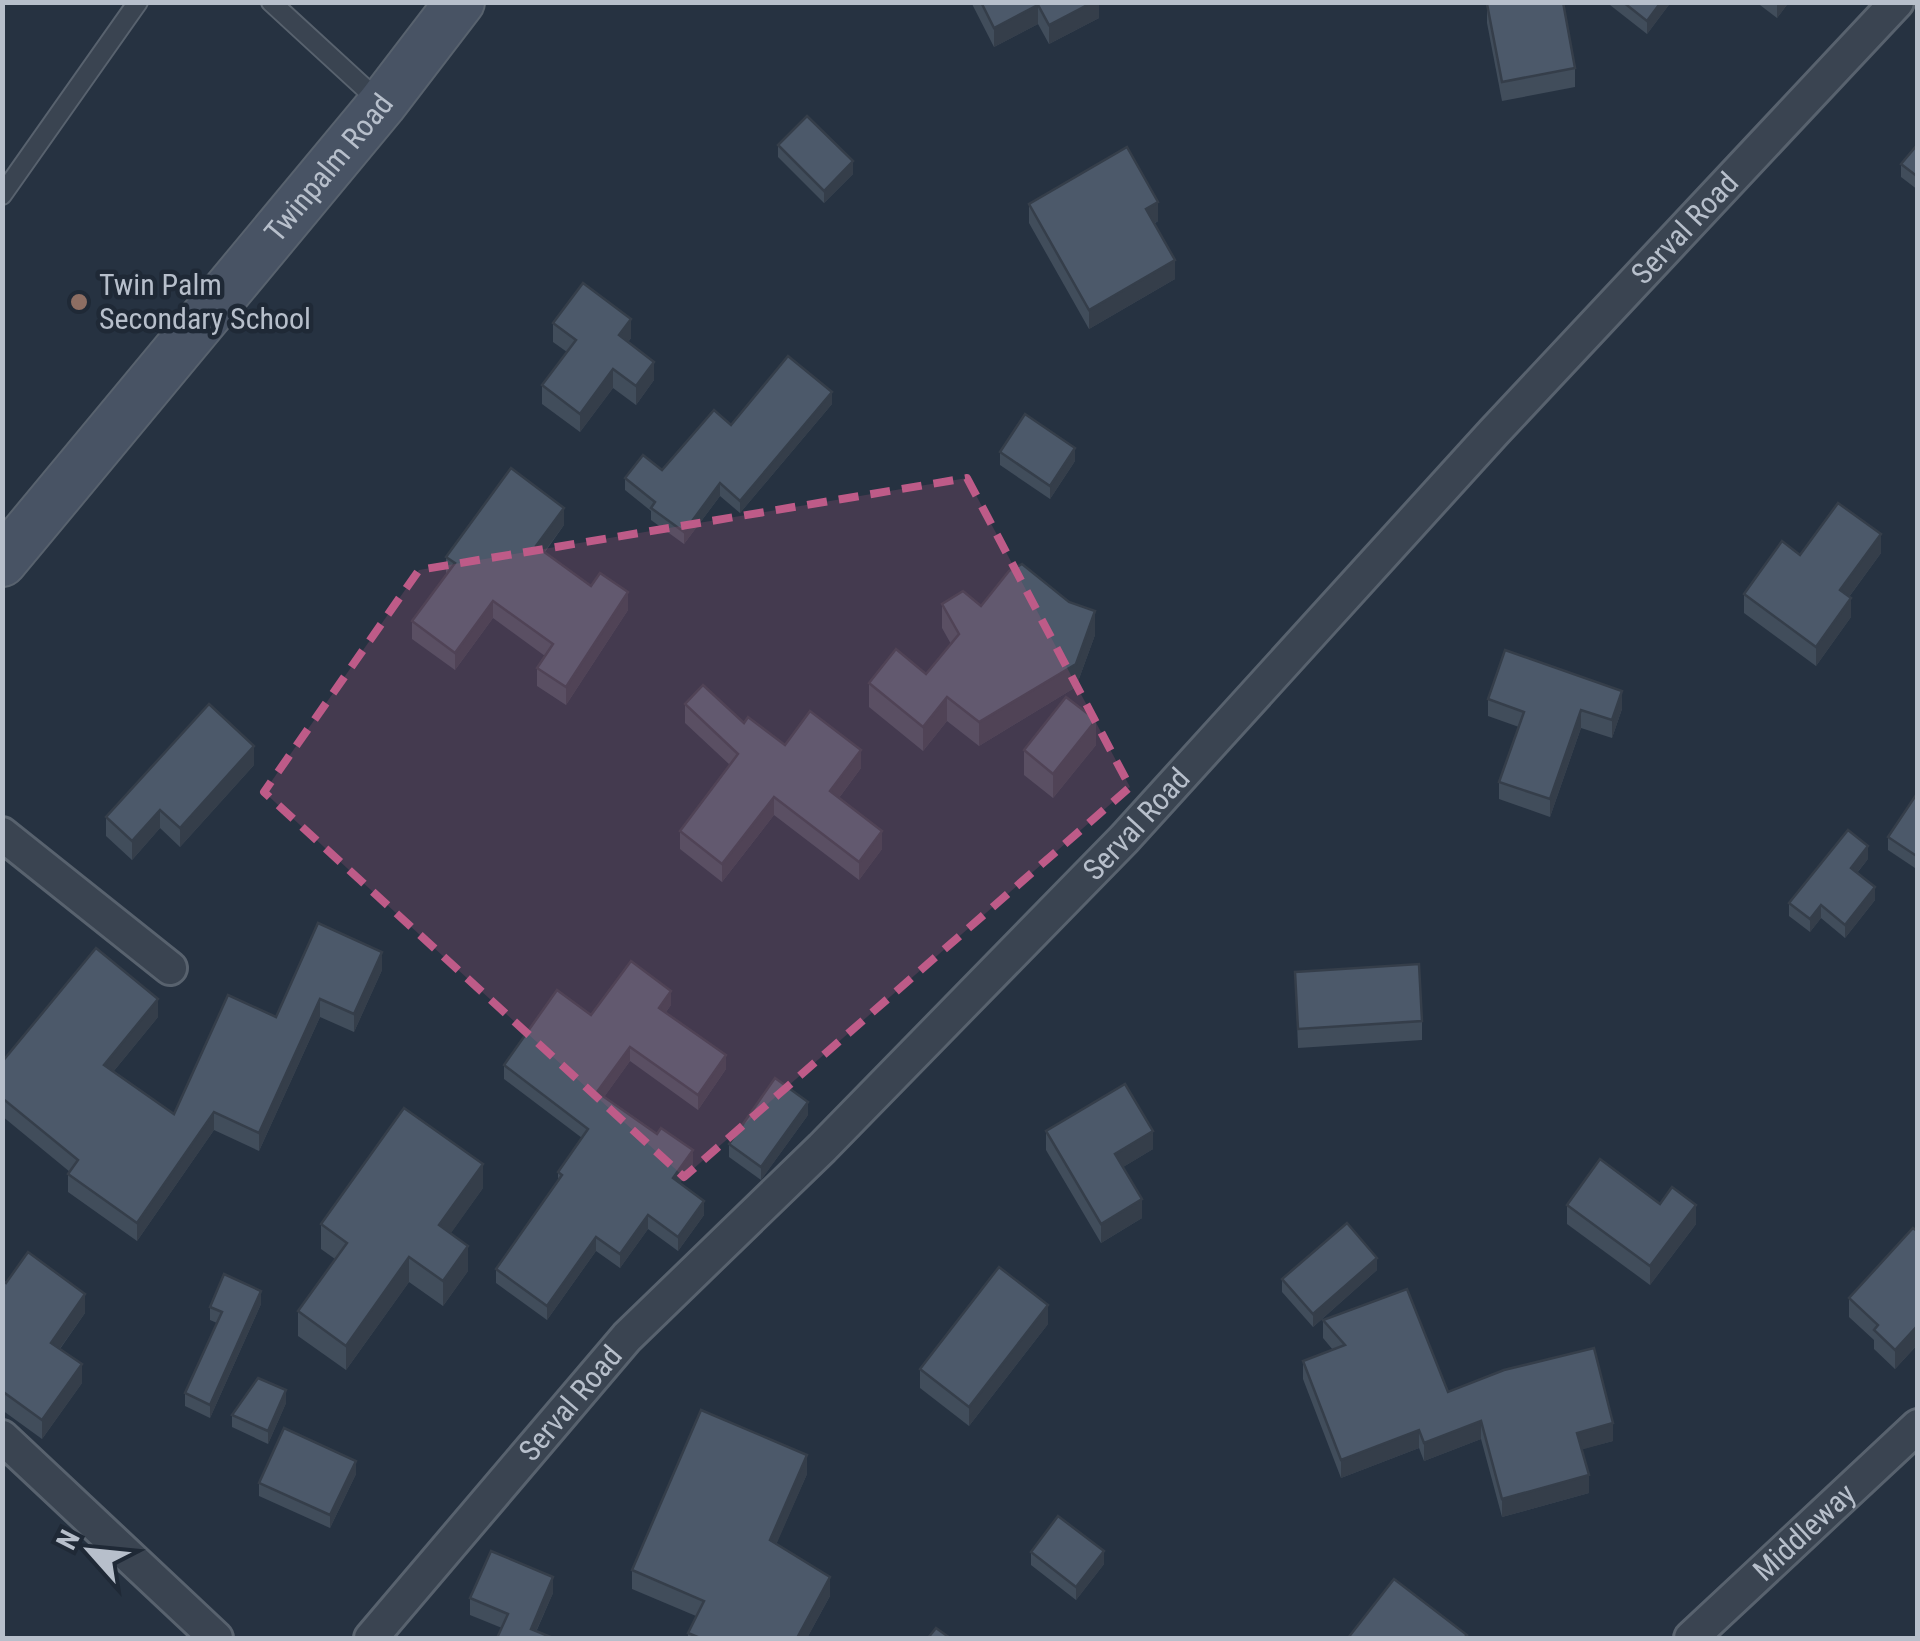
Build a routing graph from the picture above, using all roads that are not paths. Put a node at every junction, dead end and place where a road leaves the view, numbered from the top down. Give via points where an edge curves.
1 (138, 2) edge
2 (270, 2) edge
3 (460, 2) edge
4 (1896, 2) edge
5 (382, 104) junction
6 (2, 195) edge
7 (2, 562) edge
8 (2, 834) edge
9 (170, 968) dead end
10 (1918, 1426) edge
11 (2, 1437) edge
12 (216, 1638) edge
13 (371, 1638) edge
14 (1691, 1638) edge

1 - 6 lane
2 - 5 lane
3 - 5 main road, Twinpalm Road
4 - 13 street, Serval Road via 1124,839 627,1337
5 - 7 main road, Twinpalm Road
8 - 9 street
10 - 14 street, Middleway
11 - 12 street

